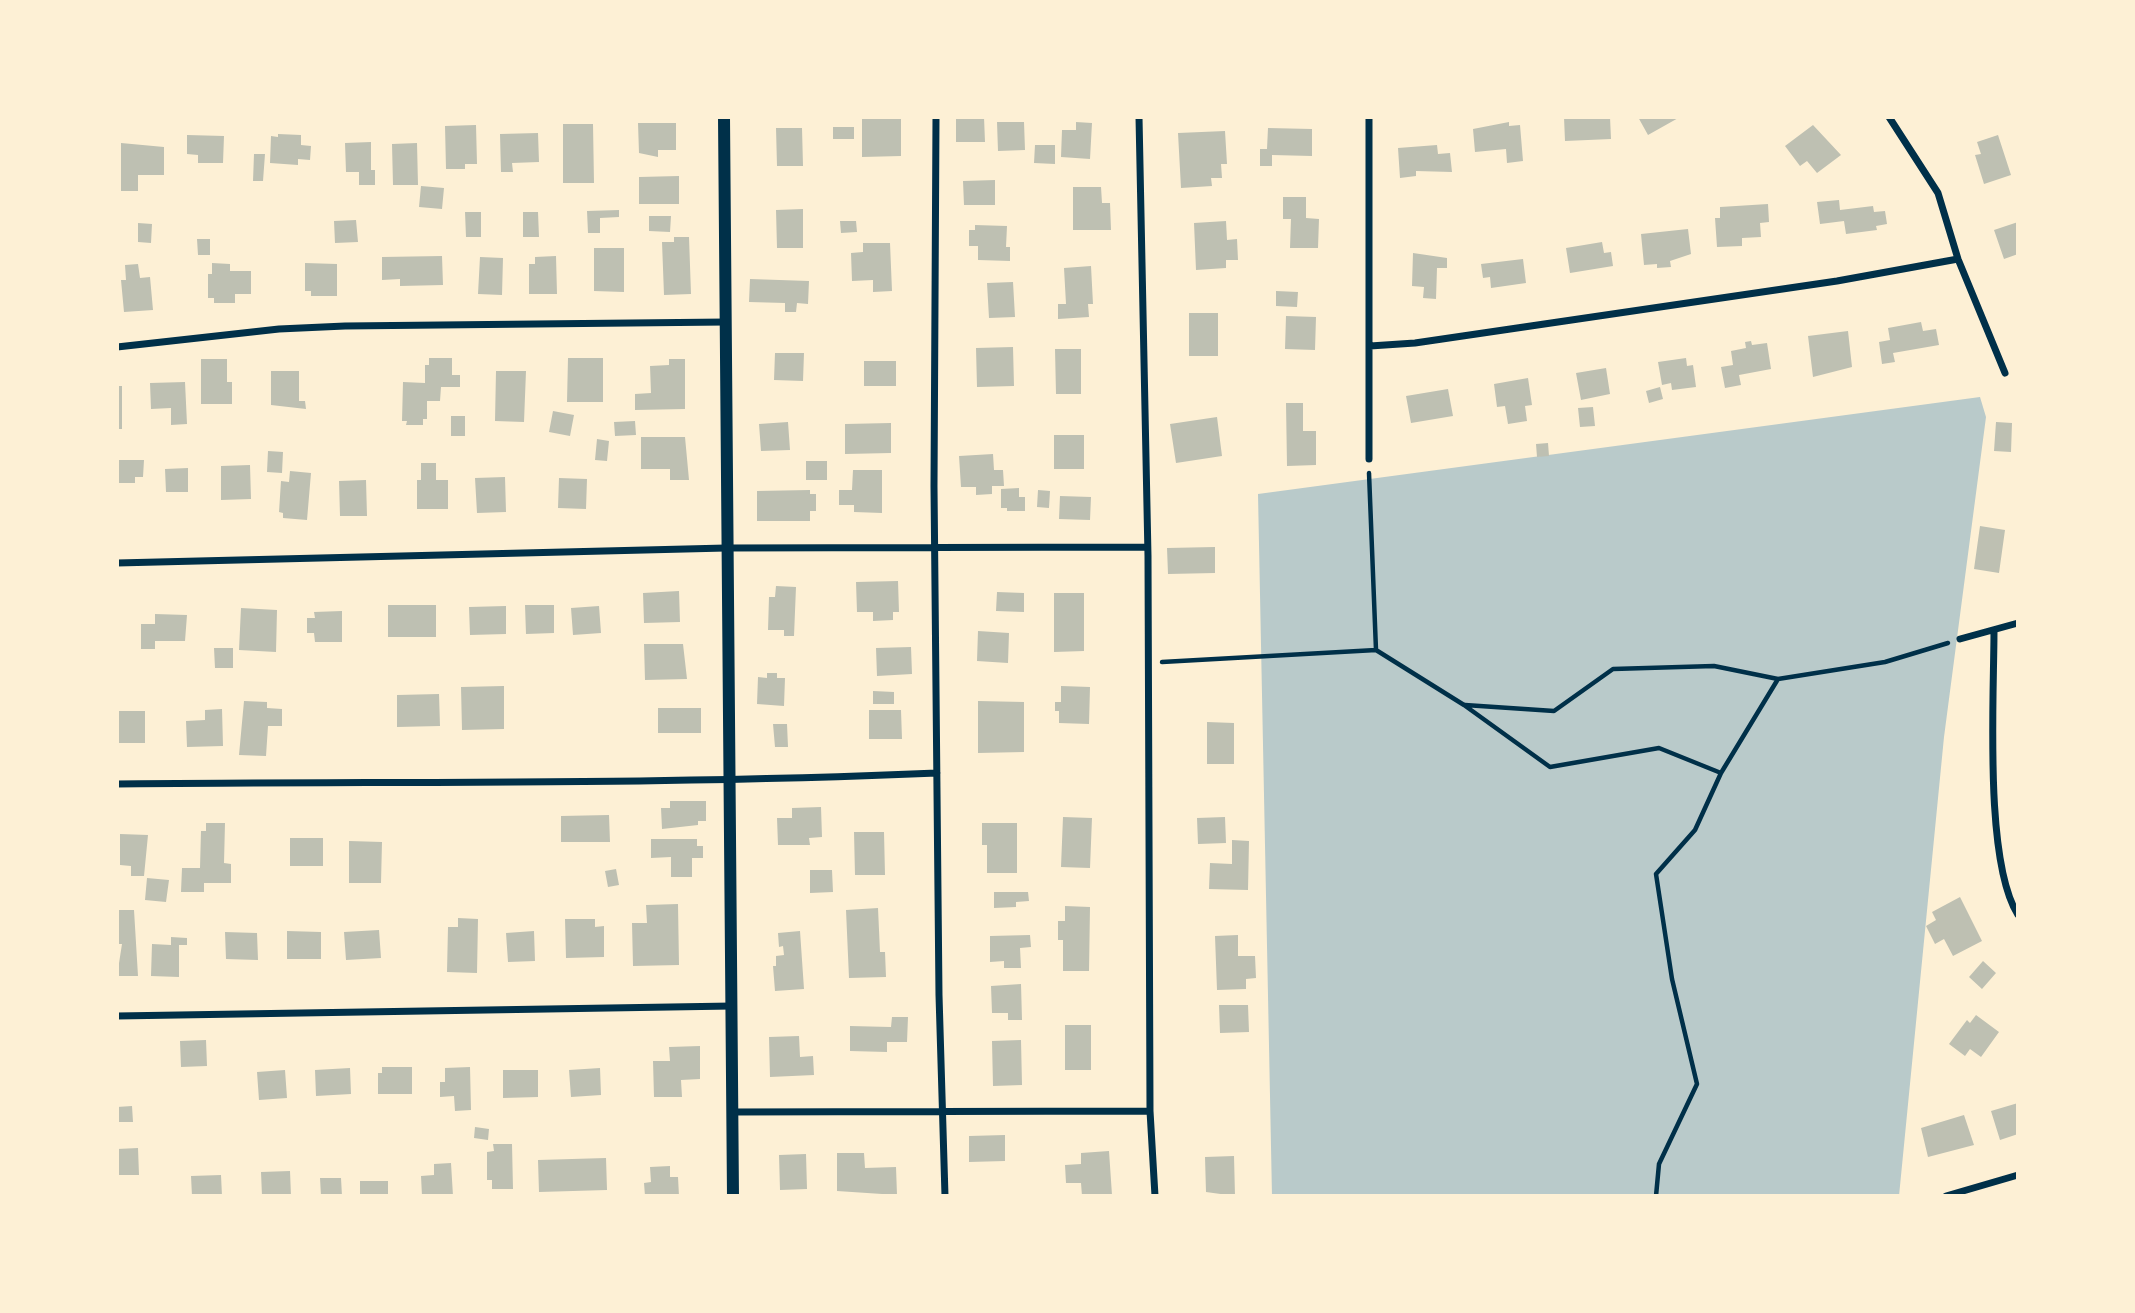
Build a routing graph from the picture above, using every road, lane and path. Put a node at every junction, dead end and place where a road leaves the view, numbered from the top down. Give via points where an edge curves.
1 (724, 117) edge
2 (936, 117) edge
3 (1139, 117) edge
4 (1369, 117) edge
5 (1889, 117) edge
6 (1958, 259) junction
7 (726, 322) junction
8 (117, 346) edge
9 (1370, 346) junction
10 (2006, 373) dead end
11 (1368, 459) joint
12 (935, 546) junction
13 (1147, 547) junction
14 (726, 548) junction
15 (117, 563) edge
16 (2018, 623) edge
17 (1994, 630) junction
18 (1961, 639) joint
19 (1376, 650) junction
20 (1147, 662) junction
21 (1778, 679) junction
22 (1464, 705) junction
23 (937, 773) junction
24 (1721, 773) junction
25 (728, 782) junction
26 (117, 784) edge
27 (2018, 915) edge
28 (733, 1006) junction
29 (117, 1016) edge
30 (1150, 1111) junction
31 (733, 1112) junction
32 (943, 1112) junction
33 (2018, 1175) edge
34 (733, 1196) edge
35 (945, 1196) edge
36 (1155, 1196) edge
37 (1656, 1196) edge
38 (1946, 1196) edge

1 - 7 street
2 - 12 street
3 - 13 street
4 - 9 street
5 - 6 street via 1938,193
6 - 9 street via 1704,302
6 - 10 street
7 - 8 street via 331,327
7 - 14 street
9 - 11 street
11 - 19 path
12 - 13 street
12 - 14 street
12 - 23 street
13 - 20 street
14 - 15 street
14 - 25 street
16 - 17 street
17 - 18 street
17 - 27 street via 1999,859
18 - 21 path via 1885,662
19 - 20 path
19 - 22 path
20 - 30 street
21 - 22 path via 1714,666 1613,669 1554,711
21 - 24 path
22 - 24 path via 1550,766 1658,748
23 - 25 street
23 - 32 street
24 - 37 path via 1695,830 1656,874 1672,979 1697,1084 1659,1164
25 - 26 street
25 - 28 street
28 - 29 street
28 - 31 street
30 - 32 street
30 - 36 street
31 - 32 street
31 - 34 street
32 - 35 street
33 - 38 street

